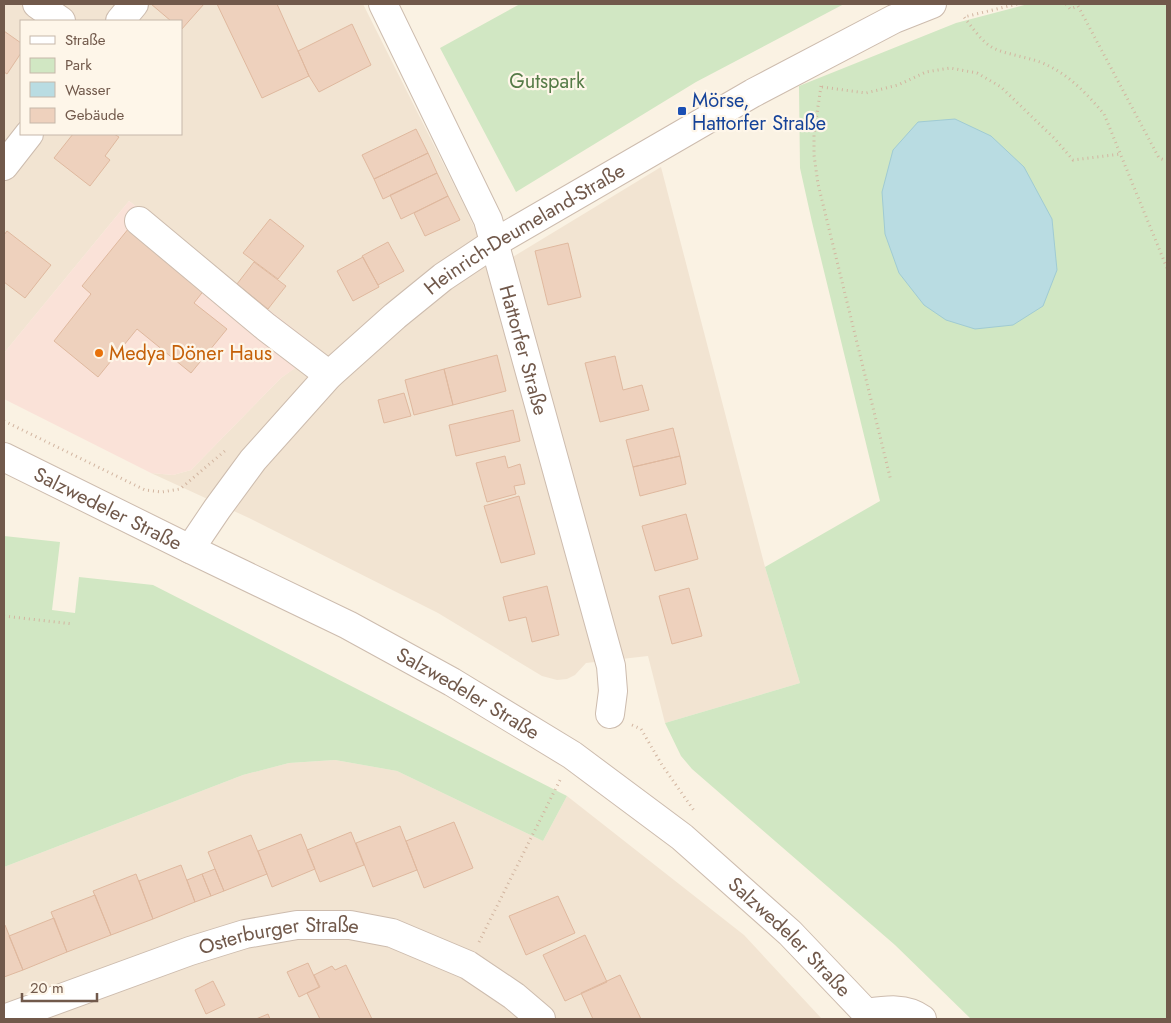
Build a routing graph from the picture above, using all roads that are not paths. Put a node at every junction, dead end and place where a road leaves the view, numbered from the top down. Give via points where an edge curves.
1 (37, 4) edge
2 (134, 4) edge
3 (383, 4) edge
4 (932, 4) edge
5 (60, 20) edge
6 (121, 20) edge
7 (29, 135) edge
8 (4, 166) edge
9 (139, 221) dead end
10 (494, 243) junction
11 (329, 375) junction
12 (4, 456) edge
13 (190, 549) junction
14 (610, 714) dead end
15 (870, 1016) edge
16 (4, 1019) edge
17 (541, 1019) edge
18 (922, 1019) edge

1 - 5 street
2 - 6 street
3 - 10 street, Hattorfer Straße via 488,220
4 - 10 street, Heinrich-Deumeland-Straße via 894,19 815,75 753,93
7 - 8 street
9 - 11 street
10 - 11 street, Heinrich-Deumeland-Straße via 443,277
10 - 14 street, Hattorfer Straße via 611,666 613,691
11 - 13 street, Heinrich-Deumeland-Straße via 253,460
12 - 13 street, Salzwedeler Straße
13 - 15 street, Salzwedeler Straße via 348,625 452,682 572,755 682,837 790,932
15 - 18 street via 895,1009
16 - 17 street, Osterburger Straße via 190,951 245,934 297,925 350,925 392,933 468,966 514,996

